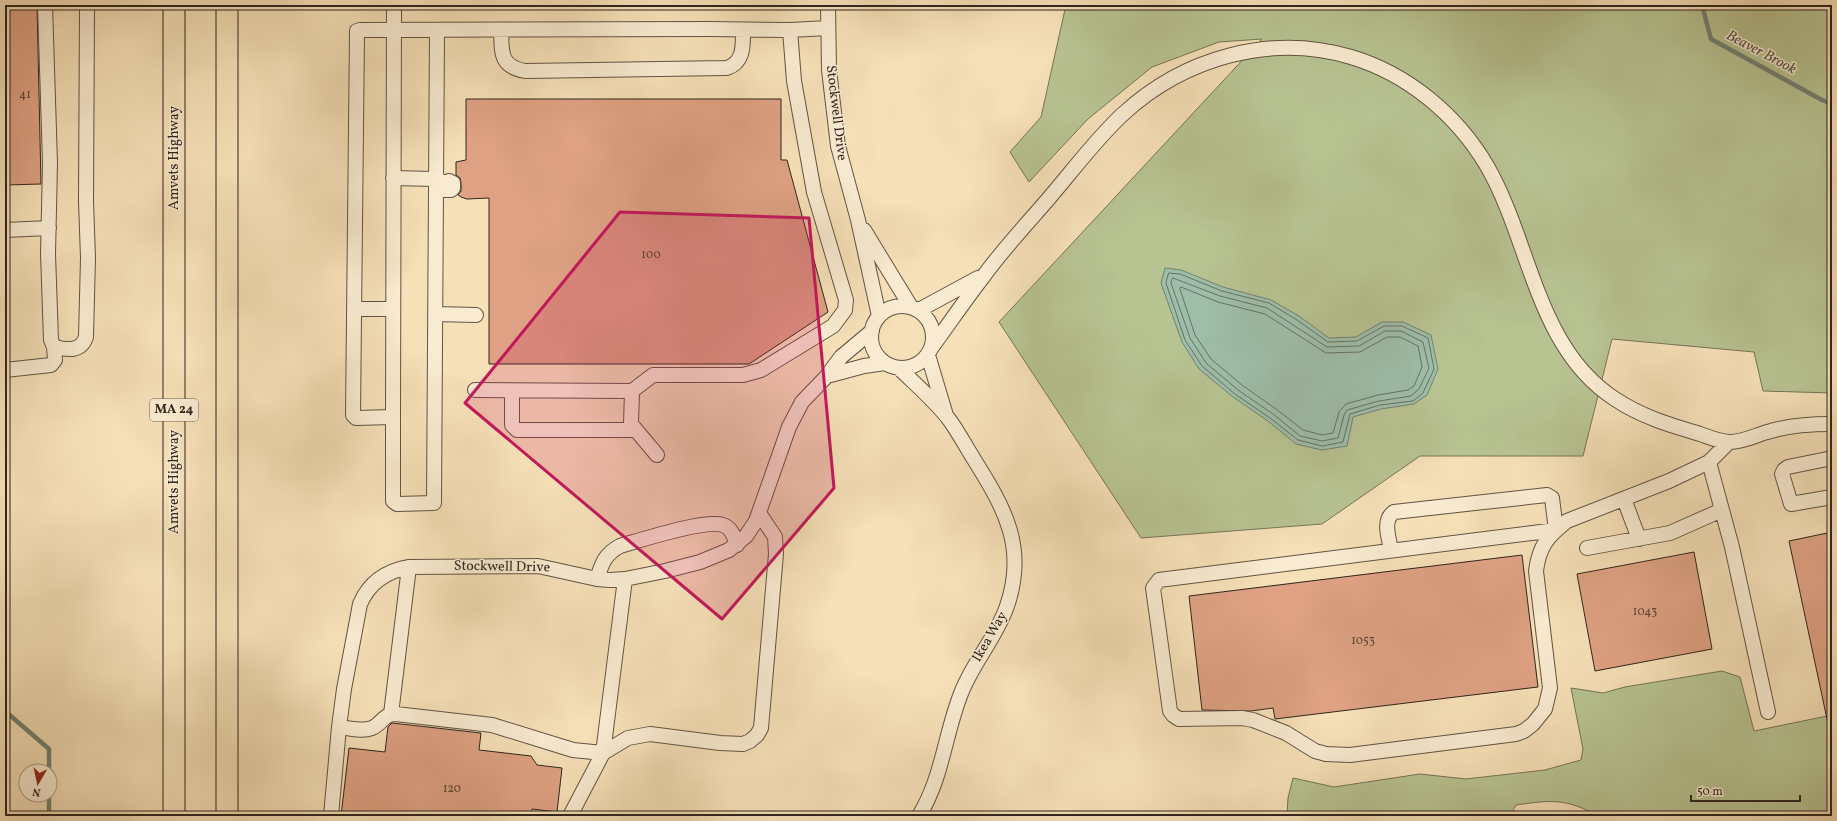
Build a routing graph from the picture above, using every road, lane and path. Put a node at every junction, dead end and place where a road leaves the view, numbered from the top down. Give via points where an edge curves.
1 (45, 5) edge
2 (87, 5) edge
3 (174, 5) edge
4 (227, 5) edge
5 (394, 5) edge
6 (828, 5) edge
7 (828, 28) junction
8 (394, 30) junction
9 (437, 30) junction
10 (501, 30) junction
11 (743, 30) junction
12 (790, 30) junction
13 (393, 178) junction
14 (444, 184) junction
15 (858, 220) junction
16 (49, 228) junction
17 (5, 230) edge
18 (984, 275) junction
19 (354, 309) junction
20 (393, 309) junction
21 (915, 309) junction
22 (435, 314) junction
23 (476, 315) dead end
24 (879, 316) junction
25 (872, 331) junction
26 (54, 347) junction
27 (930, 351) junction
28 (885, 363) junction
29 (899, 368) junction
30 (5, 370) edge
31 (827, 376) junction
32 (475, 390) dead end
33 (512, 391) junction
34 (632, 391) junction
35 (393, 417) junction
36 (948, 418) junction
37 (1832, 424) edge
38 (636, 430) junction
39 (1729, 442) junction
40 (657, 455) dead end
41 (1832, 458) edge
42 (1709, 462) junction
43 (1832, 497) edge
44 (1624, 499) junction
45 (1722, 510) junction
46 (760, 513) junction
47 (1556, 530) junction
48 (1639, 539) junction
49 (737, 545) junction
50 (1587, 548) dead end
51 (1391, 550) junction
52 (409, 566) junction
53 (597, 579) junction
54 (625, 579) junction
55 (1768, 712) dead end
56 (391, 714) junction
57 (339, 727) junction
58 (603, 753) junction
59 (174, 816) edge
60 (227, 816) edge
61 (331, 816) edge
62 (570, 816) edge
63 (918, 816) edge

1 - 16 street via 50,163
2 - 26 street via 86,337 84,343 76,349
3 - 59 highway, Amvets Highway / MA 24
4 - 60 highway
5 - 8 street
6 - 7 street, Stockwell Drive
7 - 12 street
7 - 15 street, Stockwell Drive via 834,119 844,172
8 - 9 street
8 - 13 street
8 - 19 street via 357,31
9 - 10 street
9 - 14 street
10 - 11 street
10 - 11 street via 504,59 515,69 525,71 726,68 733,66 740,58
11 - 12 street
12 - 34 street via 794,81 814,192 846,300 845,310 833,326 761,370 744,375 653,375
13 - 14 street
13 - 20 street
14 - 22 street
15 - 21 street, Stockwell Drive
15 - 24 street, Stockwell Drive
16 - 17 street
16 - 26 street via 50,333
18 - 21 street
18 - 27 street
18 - 39 street via 1100,138 1121,116 1163,82 1210,61 1271,48 1334,52 1389,73 1418,91 1457,125 1488,168 1501,195 1548,316 1559,337 1579,366 1599,387 1640,414
19 - 20 street
19 - 35 street via 354,417
20 - 35 street
21 - 24 street via 897,306
21 - 27 street via 926,317 932,326 934,336
22 - 23 street
22 - 35 street via 434,503 397,504 393,501
24 - 25 street
25 - 28 street via 874,349
25 - 31 street, Stockwell Drive via 841,357
26 - 30 street via 55,360 51,365
27 - 29 street via 918,364
27 - 36 street, Ikea Way
28 - 29 street
28 - 31 street
29 - 36 street, Ikea Way
31 - 46 street, Stockwell Drive via 802,402 789,427
32 - 33 street
33 - 34 street
33 - 38 street via 512,425 517,430
34 - 38 street via 632,424
36 - 63 street, Ikea Way via 1003,509 1012,532 1014,570 1007,606 998,626 969,672 932,791
37 - 39 street via 1786,427
38 - 40 street
39 - 42 street
41 - 43 street via 1788,467 1782,474 1791,504
42 - 44 street
42 - 45 street
44 - 47 street via 1579,515
44 - 48 street
45 - 48 street via 1670,533
45 - 55 street
46 - 49 street, Stockwell Drive via 751,529
46 - 58 street via 775,537 776,554 760,728 757,735 750,741 734,744 650,734 628,738
47 - 51 street
47 - 51 street via 1552,498 1547,496 1394,512 1386,521
47 - 51 street via 1542,546 1537,558 1536,572 1550,688 1545,709 1524,731 1336,755 1315,751 1286,733 1253,720 1179,719 1173,715 1170,710 1153,588 1159,580
48 - 50 street
49 - 53 street via 730,529 724,526 708,524 693,527 614,549 604,558
49 - 54 street, Stockwell Drive via 700,562
52 - 53 street, Stockwell Drive via 538,566
52 - 56 street
52 - 57 street, Stockwell Drive via 392,571 371,586 362,598 356,618
53 - 54 street, Stockwell Drive
54 - 58 street
56 - 57 street via 364,730
56 - 58 street via 492,725 573,750
57 - 61 street, Stockwell Drive
58 - 62 street

